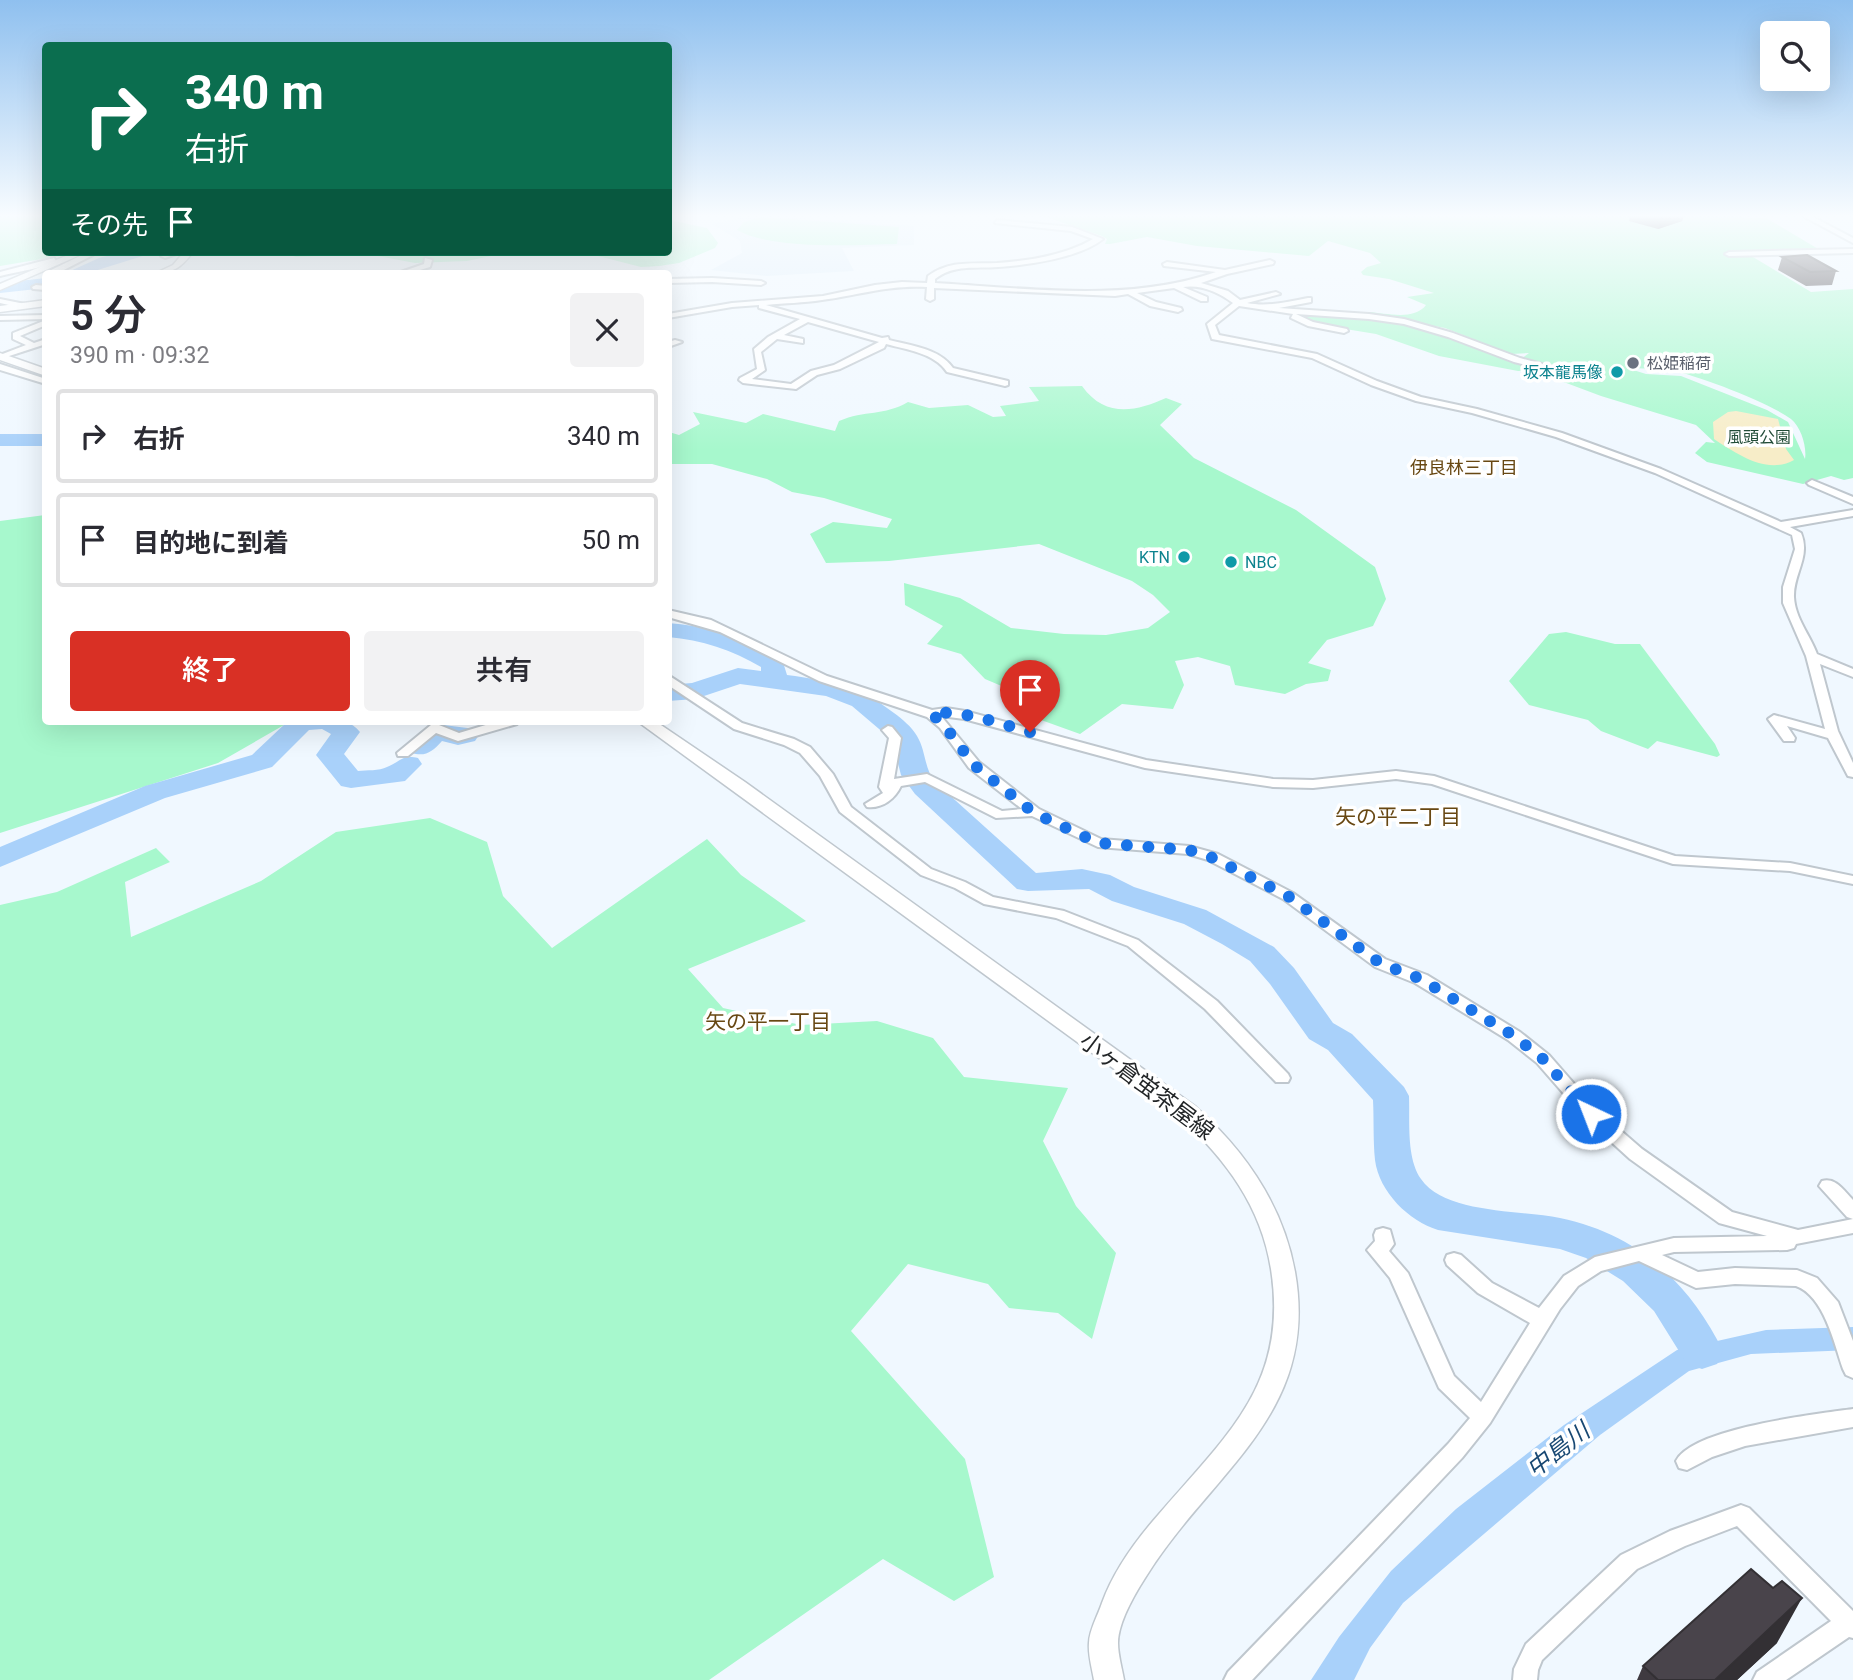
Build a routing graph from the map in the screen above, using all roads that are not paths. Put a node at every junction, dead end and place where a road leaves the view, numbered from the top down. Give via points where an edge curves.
1 (754, 293) edge
2 (843, 293) edge
3 (930, 293) edge
4 (1130, 293) edge
5 (1193, 293) edge
6 (1227, 293) edge
7 (1276, 294) dead end
8 (724, 296) dead end
9 (930, 299) dead end
10 (1205, 299) dead end
11 (1308, 300) dead end
12 (0, 301) edge
13 (1238, 302) junction
14 (747, 303) junction
15 (42, 304) edge
16 (22, 306) junction
17 (1271, 307) junction
18 (0, 309) edge
19 (1178, 310) dead end
20 (1291, 312) junction
21 (672, 315) edge
22 (42, 317) edge
23 (0, 318) edge
24 (808, 318) junction
25 (42, 324) edge
26 (838, 326) junction
27 (1345, 331) dead end
28 (828, 332) dead end
29 (776, 336) junction
30 (886, 340) junction
31 (800, 341) dead end
32 (42, 342) edge
33 (32, 345) junction
34 (0, 360) edge
35 (1563, 371) dead end
36 (42, 372) edge
37 (42, 380) edge
38 (1004, 383) dead end
39 (1812, 483) dead end
40 (1853, 501) edge
41 (1853, 513) edge
42 (1782, 525) junction
43 (672, 614) edge
44 (1812, 656) junction
45 (1853, 673) edge
46 (672, 682) edge
47 (931, 713) junction
48 (499, 725) edge
49 (651, 725) edge
50 (888, 730) dead end
51 (1831, 734) junction
52 (1789, 738) dead end
53 (403, 754) dead end
54 (1853, 773) edge
55 (890, 795) junction
56 (872, 804) dead end
57 (1034, 813) junction
58 (1853, 880) edge
59 (1282, 1078) dead end
60 (1828, 1186) dead end
61 (1853, 1212) edge
62 (1853, 1226) edge
63 (1383, 1235) dead end
64 (1787, 1236) junction
65 (1624, 1258) junction
66 (1454, 1260) dead end
67 (1543, 1320) junction
68 (1852, 1362) edge
69 (1853, 1369) edge
70 (1483, 1417) junction
71 (1853, 1418) edge
72 (1687, 1461) dead end
73 (1851, 1625) edge
74 (1109, 1680) edge
75 (1236, 1680) edge
76 (1525, 1680) edge
77 (1765, 1680) edge

1 - 14 street
2 - 14 street
3 - 9 street
4 - 19 street
5 - 10 street
6 - 13 street
7 - 13 street
8 - 14 street
11 - 17 street
12 - 16 street
13 - 17 street
13 - 42 street via 1212,321 1213,337 1314,356 1399,393 1559,435 1658,471
14 - 21 street
14 - 24 street
15 - 16 street
16 - 18 street
17 - 20 street
20 - 27 street via 1311,324
20 - 35 street via 1388,318 1435,328 1514,359
22 - 23 street
24 - 26 street
24 - 29 street
25 - 33 street via 16,335
26 - 28 street
26 - 30 street
29 - 30 street via 757,351 761,370 743,380 793,387
29 - 31 street
30 - 38 street via 933,355 950,370
32 - 33 street
33 - 34 street
34 - 36 street
34 - 37 street
39 - 40 street
41 - 42 street
42 - 44 street via 1799,536 1801,552 1788,595
43 - 47 street via 738,634 811,674
44 - 45 street
44 - 51 street
46 - 59 street via 738,726 805,750 845,809 926,872 989,901 1059,914 1133,943 1211,1005
47 - 57 street via 974,765
47 - 58 street via 965,715 1145,764 1272,783 1409,775 1449,784 1673,860 1790,867
48 - 53 street via 458,737 435,728
49 - 74 street, 小ヶ倉蛍茶屋線 via 1188,1112 1237,1163 1270,1222 1288,1302 1279,1363 1261,1410 1150,1545 1120,1592 1103,1642
50 - 55 street via 895,738 886,787
51 - 52 street via 1774,719
51 - 54 street
55 - 56 street
55 - 57 street via 896,783 927,778 1001,815
57 - 64 street via 1098,843 1189,850 1288,896 1380,963 1421,979 1514,1036 1543,1059 1600,1122 1694,1197 1726,1218
60 - 61 street
62 - 64 street
63 - 70 street via 1385,1244 1376,1250 1398,1272 1446,1382
64 - 65 street via 1787,1243 1674,1245
65 - 67 street via 1595,1265 1571,1281
65 - 68 street via 1696,1280 1735,1276 1797,1278 1810,1283 1830,1308
66 - 67 street via 1485,1288
67 - 70 street
68 - 69 street
70 - 75 street
71 - 72 street via 1706,1447
73 - 76 street via 1741,1515 1629,1562 1534,1652
73 - 77 street

